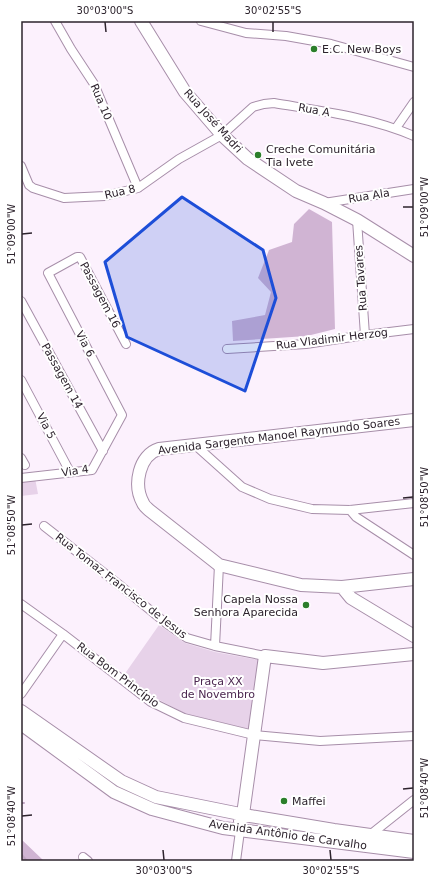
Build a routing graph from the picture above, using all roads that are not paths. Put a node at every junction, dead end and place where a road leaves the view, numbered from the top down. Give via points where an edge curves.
1 (55, 21) edge
2 (141, 21) edge
3 (201, 21) edge
4 (414, 68) edge
5 (414, 102) edge
6 (396, 128) junction
7 (222, 135) junction
8 (414, 136) edge
9 (21, 166) edge
10 (138, 188) junction
11 (414, 189) edge
12 (324, 202) junction
13 (357, 220) junction
14 (411, 252) edge
15 (48, 272) joint
16 (21, 301) edge
17 (414, 329) edge
18 (365, 335) junction
19 (126, 344) dead end
20 (227, 349) dead end
21 (21, 380) edge
22 (122, 415) joint
23 (414, 420) edge
24 (194, 444) junction
25 (103, 451) junction
26 (70, 472) junction
27 (21, 478) edge
28 (414, 503) edge
29 (350, 510) junction
30 (44, 526) dead end
31 (414, 555) edge
32 (219, 565) junction
33 (414, 579) edge
34 (342, 587) junction
35 (21, 604) edge
36 (63, 634) junction
37 (414, 636) edge
38 (215, 646) junction
39 (414, 654) edge
40 (265, 656) junction
41 (21, 694) edge
42 (21, 711) edge
43 (21, 724) edge
44 (254, 735) junction
45 (414, 736) edge
46 (414, 800) edge
47 (243, 815) junction
48 (261, 818) junction
49 (224, 828) junction
50 (240, 831) junction
51 (370, 835) junction
52 (414, 841) edge
53 (414, 852) edge
54 (236, 861) edge

1 - 10 street, Rua 10 via 94,84
2 - 7 street, Rua José Madri via 185,92
3 - 4 street via 246,33 286,36 331,44
5 - 6 street
6 - 7 street, Rua A via 333,113 264,104 253,107
6 - 8 street, Rua A
7 - 10 street, Rua 8 via 180,159
7 - 12 street, Rua José Madri via 248,159 282,183 296,192
9 - 10 street, Rua 8 via 29,185 33,188 64,198 105,196
11 - 12 street, Rua Ala
12 - 13 street, Rua José Madri
13 - 14 street, Rua José Madri
13 - 18 street, Rua Tavares
15 - 19 street, Passagem 16 via 80,257
15 - 22 street, Via 6
16 - 25 street, Passagem 14
17 - 18 street, Rua Vladimir Herzog
18 - 20 street, Rua Vladimir Herzog via 306,344
21 - 26 street, Via 5
22 - 25 street, Via 4
23 - 24 street, Avenida Sargento Manoel Raymundo Soares
24 - 29 street via 242,487 270,499 312,509
24 - 32 street, Avenida Sargento Manoel Raymundo Soares via 153,451 144,461 138,486 143,503 149,510
25 - 26 street, Via 4 via 92,470
26 - 27 street, Via 4
28 - 29 street
29 - 31 street via 356,517
30 - 38 street, Rua Tomaz Francisco de Jesus via 167,624 187,638
32 - 34 street via 301,585
32 - 38 street
33 - 34 street
34 - 37 street via 351,598
35 - 36 street, Rua Bom Princípio
36 - 41 street
36 - 44 street, Rua Bom Princípio via 151,702 167,711 184,718
38 - 40 street, Rua Tomaz Francisco de Jesus
39 - 40 street, Rua Tomaz Francisco de Jesus via 323,663
40 - 44 street
42 - 47 street, Avenida Antônio de Carvalho via 121,781 156,797
43 - 49 street, Avenida Antônio de Carvalho via 114,792 152,809
44 - 45 street, Rua Bom Princípio via 320,741
44 - 47 street
46 - 51 street
47 - 48 street, Avenida Antônio de Carvalho
47 - 49 street via 238,824
48 - 50 street via 246,820
48 - 51 street, Avenida Antônio de Carvalho
49 - 50 street, Avenida Antônio de Carvalho
50 - 53 street, Avenida Antônio de Carvalho
50 - 54 street
51 - 52 street, Avenida Antônio de Carvalho

